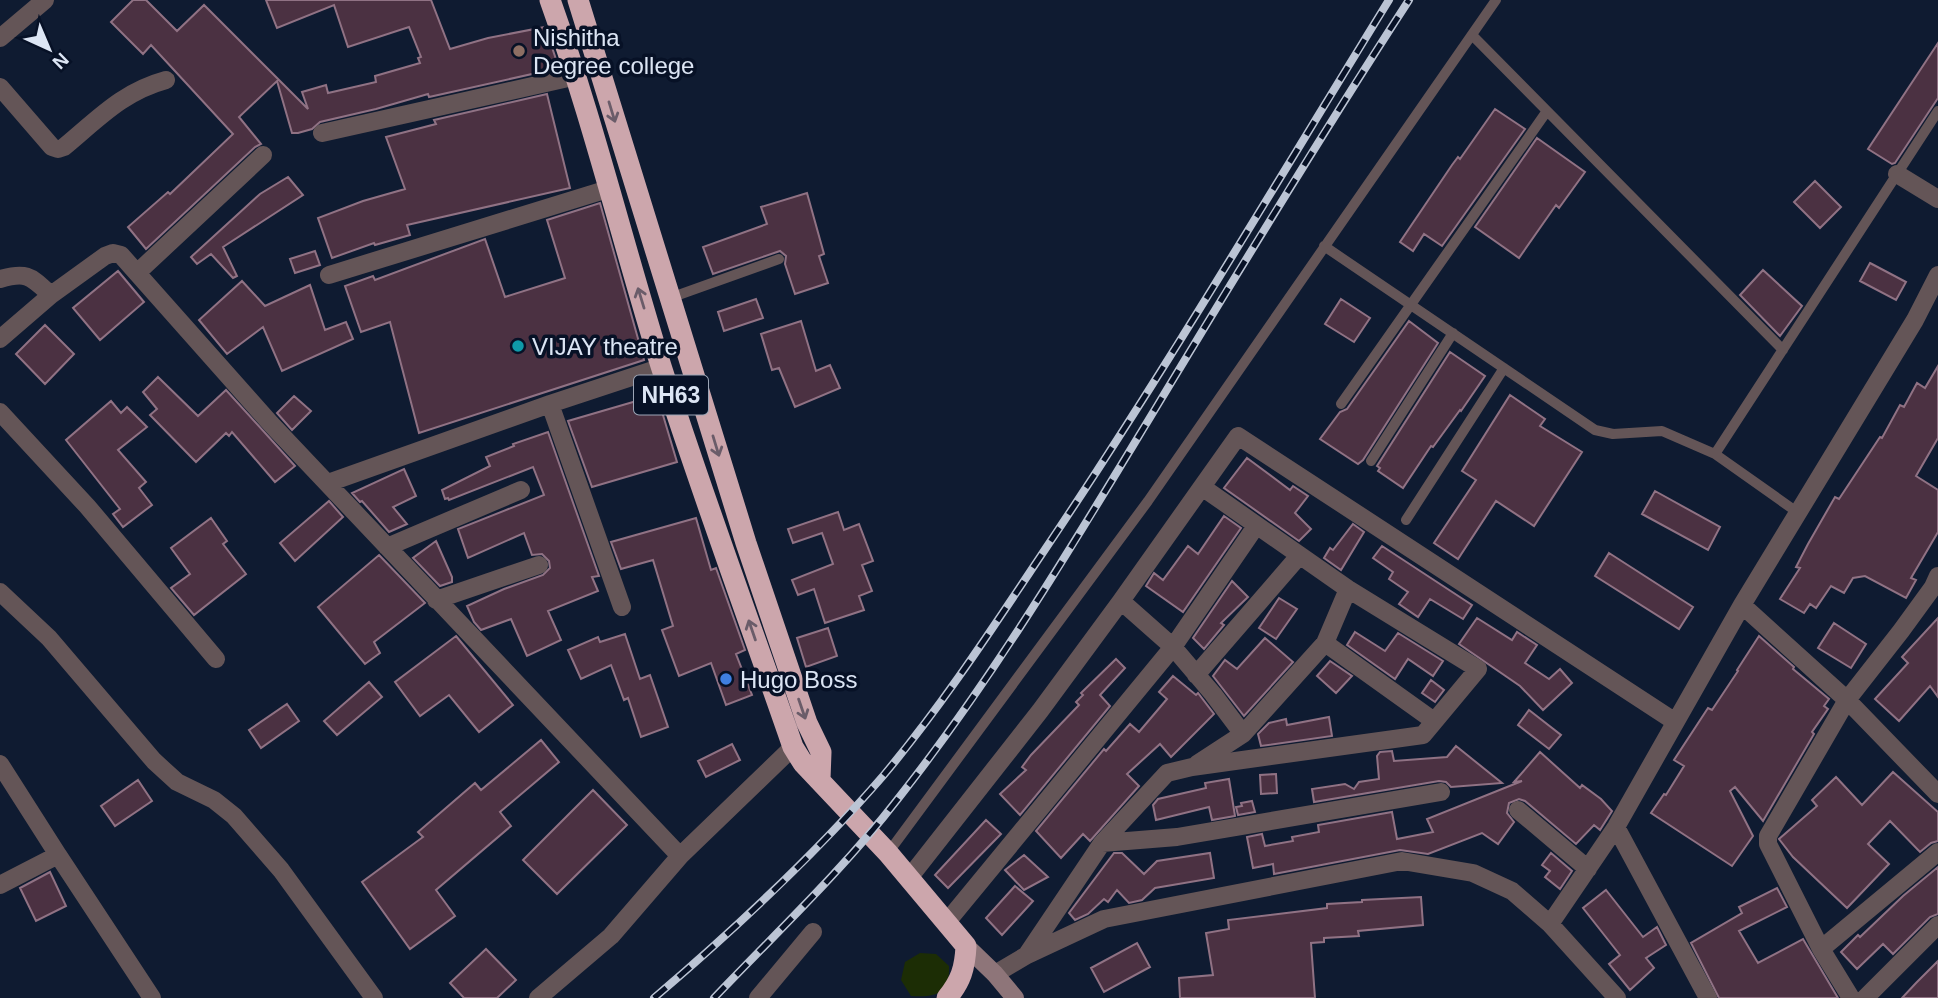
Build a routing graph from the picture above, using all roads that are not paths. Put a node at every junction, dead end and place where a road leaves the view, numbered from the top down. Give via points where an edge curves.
1 (45, 0) edge
2 (550, 0) edge
3 (578, 0) edge
4 (1496, 0) edge
5 (1472, 35) junction
6 (0, 38) edge
7 (577, 76) junction
8 (166, 80) dead end
9 (0, 88) edge
10 (1547, 111) junction
11 (1938, 111) edge
12 (322, 133) dead end
13 (263, 155) dead end
14 (1898, 174) junction
15 (608, 189) junction
16 (1938, 199) edge
17 (1324, 246) junction
18 (779, 260) dead end
19 (138, 272) junction
20 (329, 275) dead end
21 (1938, 275) edge
22 (0, 279) edge
23 (51, 295) junction
24 (670, 298) junction
25 (1410, 304) junction
26 (1453, 333) junction
27 (0, 339) edge
28 (1783, 350) junction
29 (662, 367) junction
30 (1504, 368) junction
31 (550, 404) junction
32 (1341, 404) dead end
33 (0, 412) edge
34 (1715, 454) junction
35 (1371, 461) dead end
36 (328, 483) junction
37 (1202, 487) junction
38 (521, 490) dead end
39 (1797, 512) junction
40 (1406, 520) dead end
41 (1256, 526) junction
42 (387, 547) junction
43 (1299, 556) junction
44 (539, 565) dead end
45 (1936, 585) edge
46 (1348, 589) junction
47 (0, 593) edge
48 (436, 600) junction
49 (1121, 601) junction
50 (1742, 604) junction
51 (622, 607) dead end
52 (1325, 643) junction
53 (1173, 647) junction
54 (216, 659) dead end
55 (1196, 675) junction
56 (1847, 700) junction
57 (1434, 721) junction
58 (1674, 721) junction
59 (1242, 734) junction
60 (793, 747) junction
61 (0, 764) edge
62 (1192, 767) junction
63 (820, 779) junction
64 (1441, 792) dead end
65 (1938, 794) edge
66 (1518, 810) dead end
67 (1616, 827) junction
68 (1102, 843) junction
69 (1938, 852) edge
70 (888, 853) junction
71 (58, 855) junction
72 (680, 856) junction
73 (1588, 869) junction
74 (909, 878) junction
75 (0, 885) edge
76 (946, 923) junction
77 (1550, 925) junction
78 (1938, 925) edge
79 (813, 932) dead end
80 (966, 946) junction
81 (1821, 949) junction
82 (1027, 955) junction
83 (995, 974) junction
84 (152, 998) edge
85 (374, 998) edge
86 (538, 998) edge
87 (758, 998) edge
88 (947, 998) edge
89 (1015, 998) edge
90 (1617, 998) edge
91 (1708, 998) edge
92 (1851, 998) edge
93 (1865, 998) edge

1 - 6 street
2 - 7 highway, NH63
3 -> 24 highway, NH63
4 - 5 lane
5 - 10 lane
5 - 17 lane
7 - 12 street
7 - 15 highway, NH63
8 - 9 street via 128,94 58,149
10 - 25 lane
10 - 28 lane
11 - 14 lane
13 - 19 street
14 - 16 street
14 - 28 lane
15 - 20 street
29 -> 15 highway, NH63
17 - 25 lane
17 - 70 lane via 1148,501
18 - 24 lane
19 - 23 street via 113,253
19 - 36 street
21 - 39 street
22 - 23 street via 24,274
23 - 27 street
24 -> 63 highway, NH63 via 746,543 821,752
25 - 26 lane
25 - 32 lane
26 - 30 lane
26 - 35 lane
28 - 34 lane
29 - 31 street
60 -> 29 highway, NH63
30 - 34 lane via 1595,430 1613,434 1662,431
30 - 40 lane
31 - 36 street
31 - 51 street
33 - 54 street via 88,506
34 - 39 lane
36 - 42 street
37 - 41 street
37 - 49 street
37 - 58 street via 1238,436
38 - 42 street
39 - 50 street
41 - 43 street
41 - 53 street
42 - 48 street
43 - 46 street
43 - 55 street
44 - 48 street
45 - 56 street
46 - 52 street
46 - 57 street via 1478,670
47 - 85 street via 49,638 154,761 177,782 234,816 281,870
48 - 72 street
49 - 53 street
49 - 74 street
50 - 56 street
50 - 58 street
52 - 57 street
52 - 59 street
53 - 55 street
53 - 76 street
55 - 59 street
56 - 65 street
56 - 81 street via 1768,836
57 - 62 street via 1423,735
58 - 67 street
59 - 62 street
60 - 63 highway, NH63
60 - 72 street
61 - 71 street
62 - 68 street via 1167,773
63 - 70 highway, NH63
64 - 68 street via 1177,837
66 - 73 street
67 - 73 street
67 - 91 street
68 - 82 street
69 - 81 street
70 - 74 highway, NH63
71 - 75 street
71 - 84 street
72 - 86 street via 611,936
73 - 77 street
74 - 76 highway, NH63
76 - 80 highway, NH63
77 - 82 street via 1512,891 1473,873 1402,861 1104,919
77 - 90 street
78 - 93 street
79 - 87 street
80 - 83 street
80 - 88 highway via 965,968
81 - 92 street
82 - 83 street
83 - 89 street

